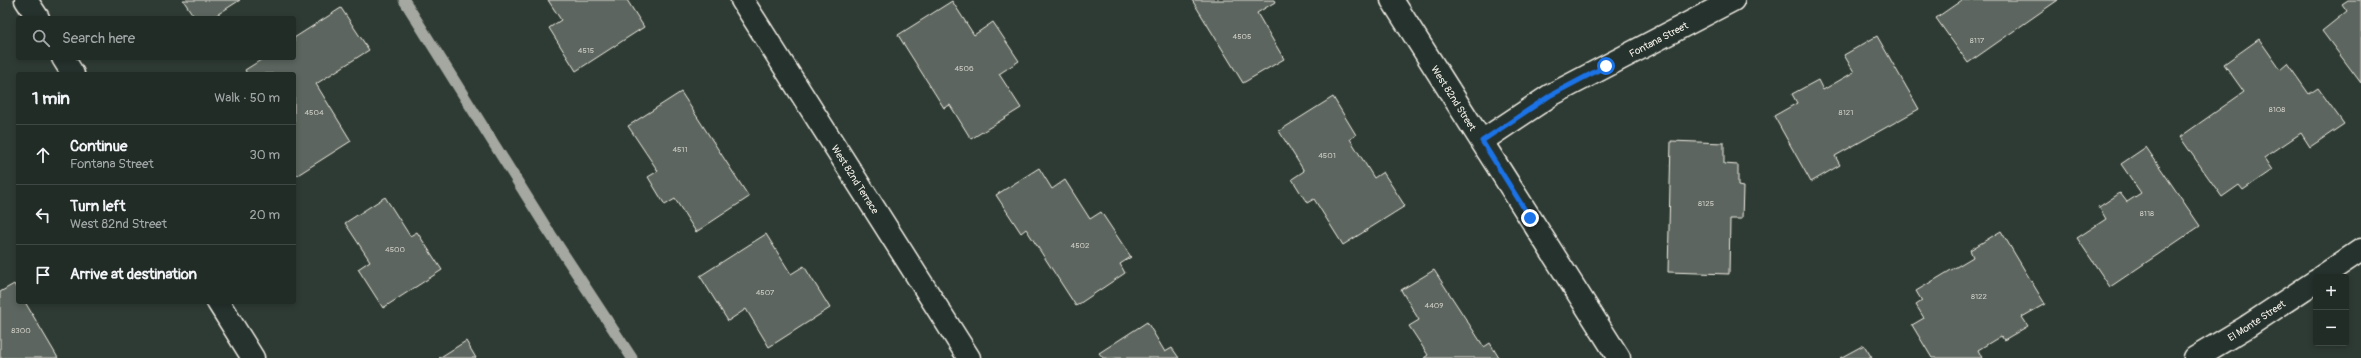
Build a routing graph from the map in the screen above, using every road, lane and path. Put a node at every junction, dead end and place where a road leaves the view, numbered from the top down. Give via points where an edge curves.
1 (26, 0) edge
2 (742, 0) edge
3 (1392, 0) edge
4 (1733, 0) edge
5 (37, 16) edge
6 (64, 60) edge
7 (72, 72) edge
8 (1482, 141) junction
9 (2361, 250) edge
10 (2325, 274) edge
11 (2313, 282) edge
12 (219, 304) edge
13 (253, 358) edge
14 (969, 358) edge
15 (1619, 358) edge
16 (2195, 358) edge

1 - 5 street
2 - 14 street, West 82nd Terrace
3 - 8 street, West 82nd Street
4 - 8 street, Fontana Street via 1551,95
6 - 7 street
8 - 15 street, West 82nd Street
9 - 10 street
11 - 16 street, El Monte Street
12 - 13 street

